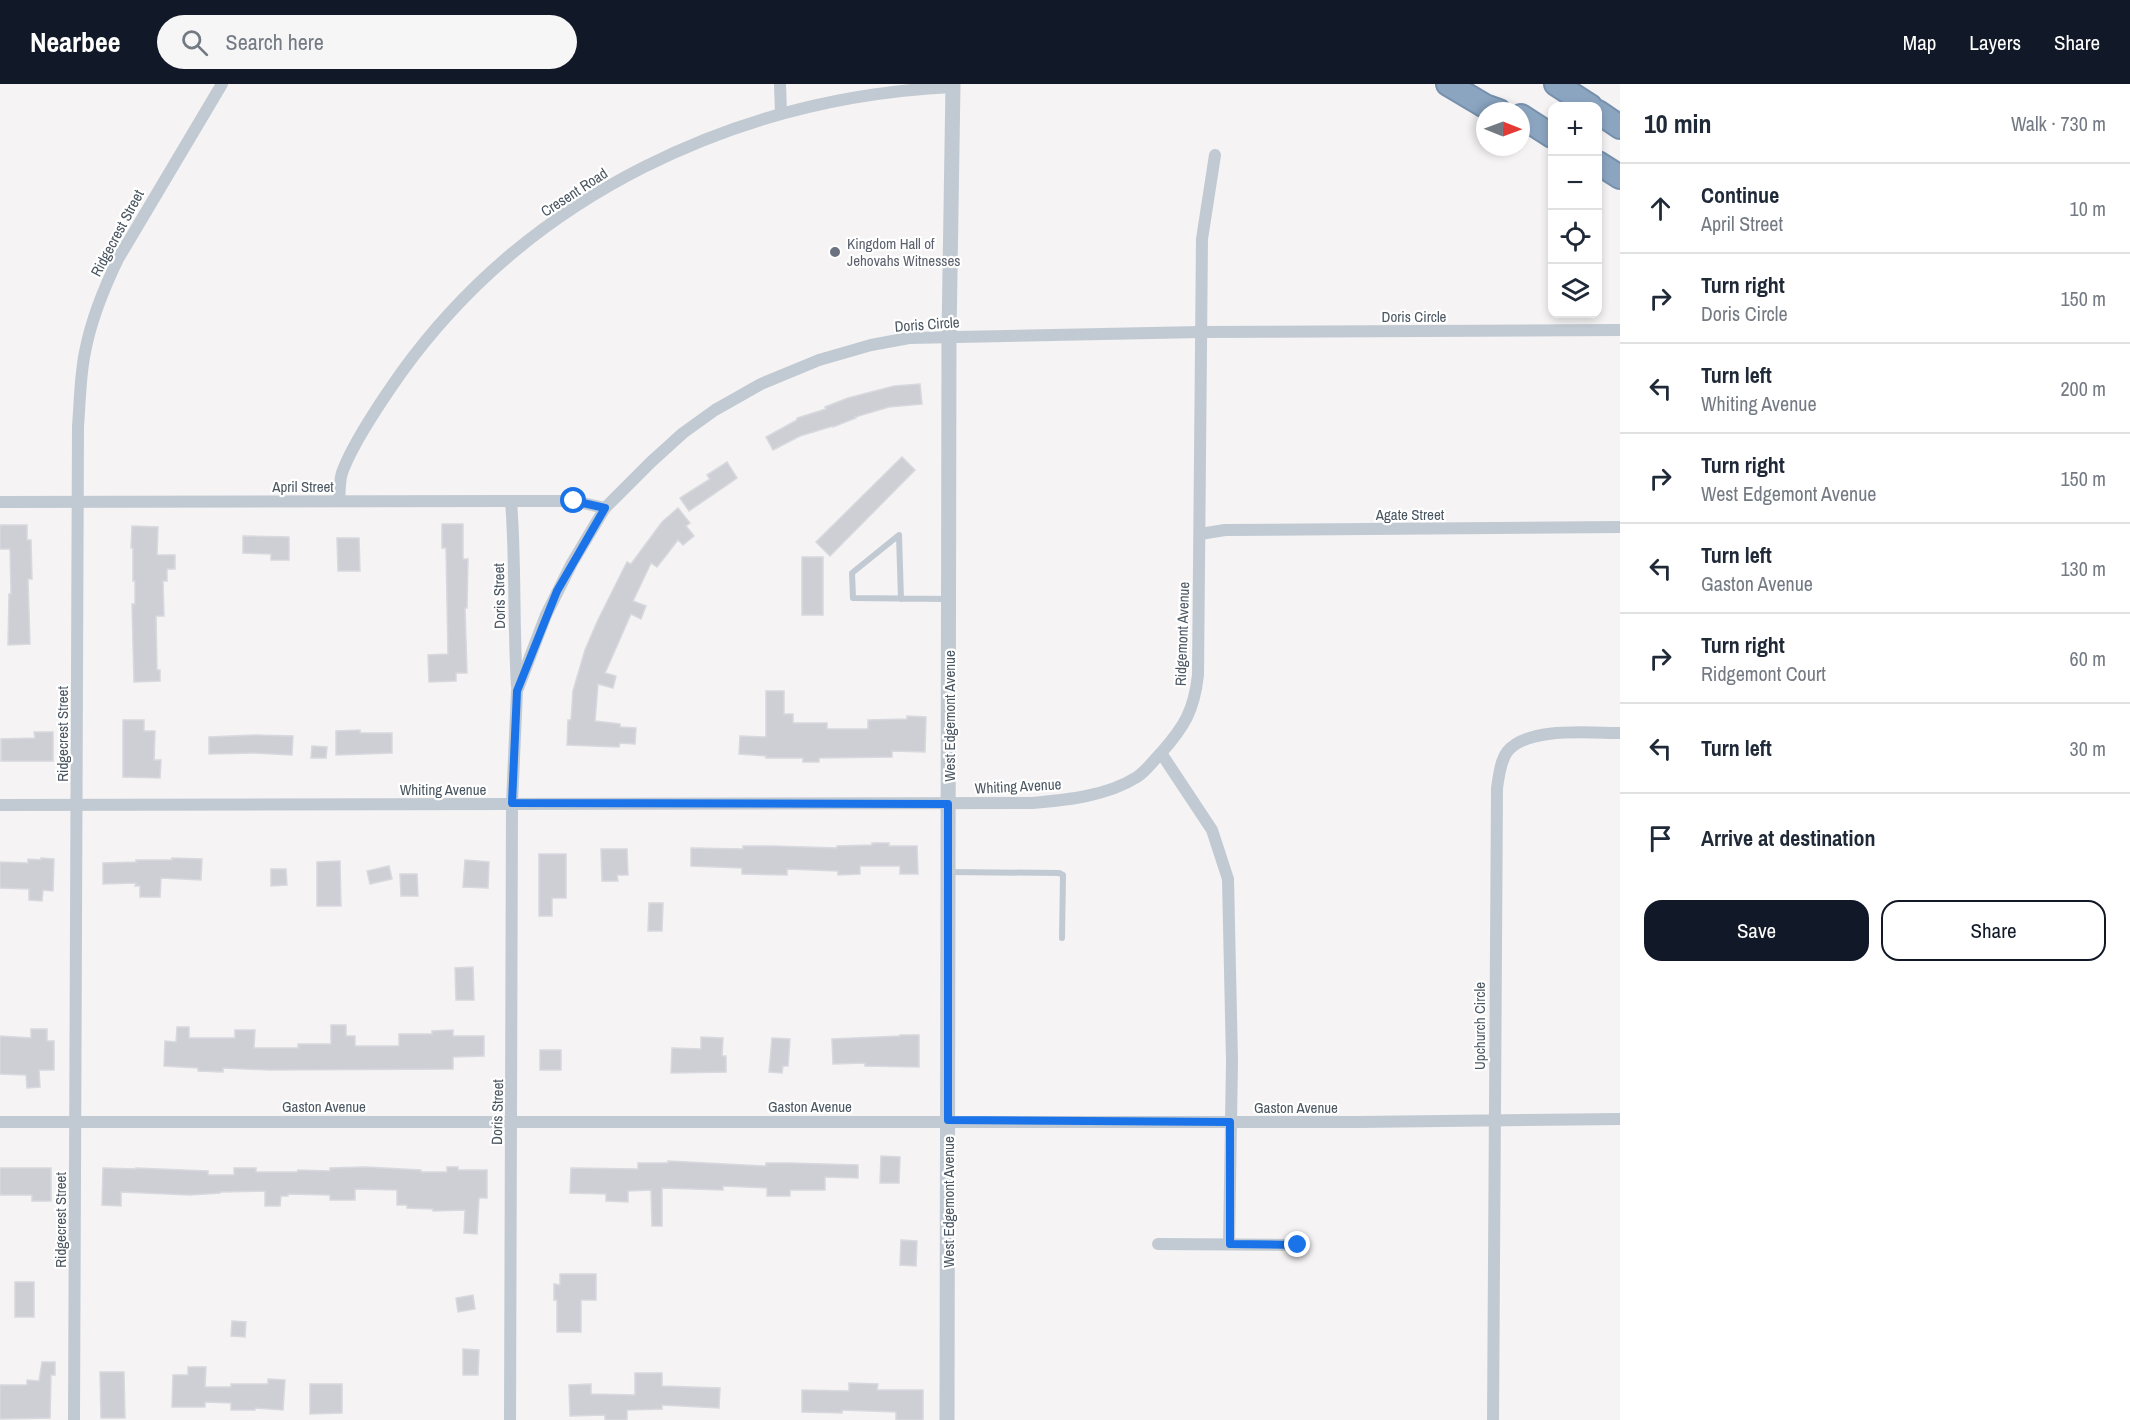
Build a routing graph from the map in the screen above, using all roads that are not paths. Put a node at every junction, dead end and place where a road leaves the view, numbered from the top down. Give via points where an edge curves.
1 (222, 84) edge
2 (780, 84) edge
3 (1448, 84) edge
4 (1474, 84) edge
5 (1556, 84) edge
6 (952, 86) edge
7 (1478, 102) edge
8 (1500, 102) edge
9 (1584, 102) edge
10 (781, 113) junction
11 (1602, 115) edge
12 (1530, 122) edge
13 (1620, 127) edge
14 (1548, 133) edge
15 (1215, 155) dead end
16 (1602, 166) edge
17 (1620, 177) edge
18 (1620, 330) edge
19 (1201, 332) junction
20 (949, 336) junction
21 (339, 501) junction
22 (511, 501) junction
23 (0, 502) edge
24 (78, 502) junction
25 (605, 508) junction
26 (1620, 527) edge
27 (1200, 534) junction
28 (901, 599) junction
29 (949, 599) junction
30 (517, 691) junction
31 (1620, 733) edge
32 (1161, 753) junction
33 (512, 803) junction
34 (948, 804) junction
35 (0, 805) edge
36 (77, 805) junction
37 (948, 872) junction
38 (1062, 938) dead end
39 (1620, 1119) edge
40 (948, 1120) junction
41 (1494, 1120) junction
42 (75, 1121) junction
43 (511, 1121) junction
44 (0, 1122) edge
45 (1230, 1122) junction
46 (1158, 1244) dead end
47 (1230, 1244) junction
48 (1298, 1245) dead end
49 (74, 1420) edge
50 (510, 1420) edge
51 (947, 1420) edge
52 (1493, 1420) edge

1 - 24 street, Ridgecrest Street via 118,259 95,316 82,373
2 - 10 street
3 - 7 highway
4 - 8 highway
5 - 9 highway
6 - 10 street, Cresent Road via 884,93
6 - 20 street, West Edgemont Avenue
10 - 21 street, Cresent Road via 708,137 633,172 561,216 498,265 441,322 389,389 343,469
11 - 13 highway
12 - 14 highway
15 - 19 street, Ridgemont Avenue via 1202,239
16 - 17 highway
18 - 19 street, Doris Circle
19 - 20 street, Doris Circle
19 - 27 street, Ridgemont Avenue
20 - 25 street, Doris Circle via 871,345 819,360 761,384 683,433
20 - 29 street, West Edgemont Avenue
21 - 22 street, April Street
21 - 24 street, April Street
22 - 25 street, April Street via 574,501
22 - 30 street, Doris Street
23 - 24 street, April Street
24 - 36 street, Ridgecrest Street
25 - 30 street, Doris Circle via 557,591
26 - 27 street, Agate Street via 1225,530
27 - 32 street, Ridgemont Avenue via 1197,686 1180,731
28 - 28 lane via 853,598 852,573 899,535
28 - 29 lane
29 - 34 street, West Edgemont Avenue
30 - 33 street, Doris Circle
31 - 41 street, Upchurch Circle via 1552,734 1520,741 1502,763 1495,803
32 - 34 street, Whiting Avenue via 1138,776 1087,796 1032,803
32 - 45 street via 1212,830 1228,879
33 - 34 street, Whiting Avenue
33 - 36 street, Whiting Avenue
33 - 43 street, Doris Street
34 - 37 street, West Edgemont Avenue
35 - 36 street, Whiting Avenue
36 - 42 street, Ridgecrest Street
37 - 38 lane via 1063,875
37 - 40 street, West Edgemont Avenue
39 - 41 street, Gaston Avenue
40 - 43 street, Gaston Avenue
40 - 45 street, Gaston Avenue
40 - 51 street, West Edgemont Avenue
41 - 45 street, Gaston Avenue
41 - 52 street, Upchurch Circle
42 - 43 street, Gaston Avenue
42 - 44 street, Gaston Avenue
42 - 49 street, Ridgecrest Street
43 - 50 street, Doris Street
45 - 47 street
46 - 47 street
47 - 48 street

